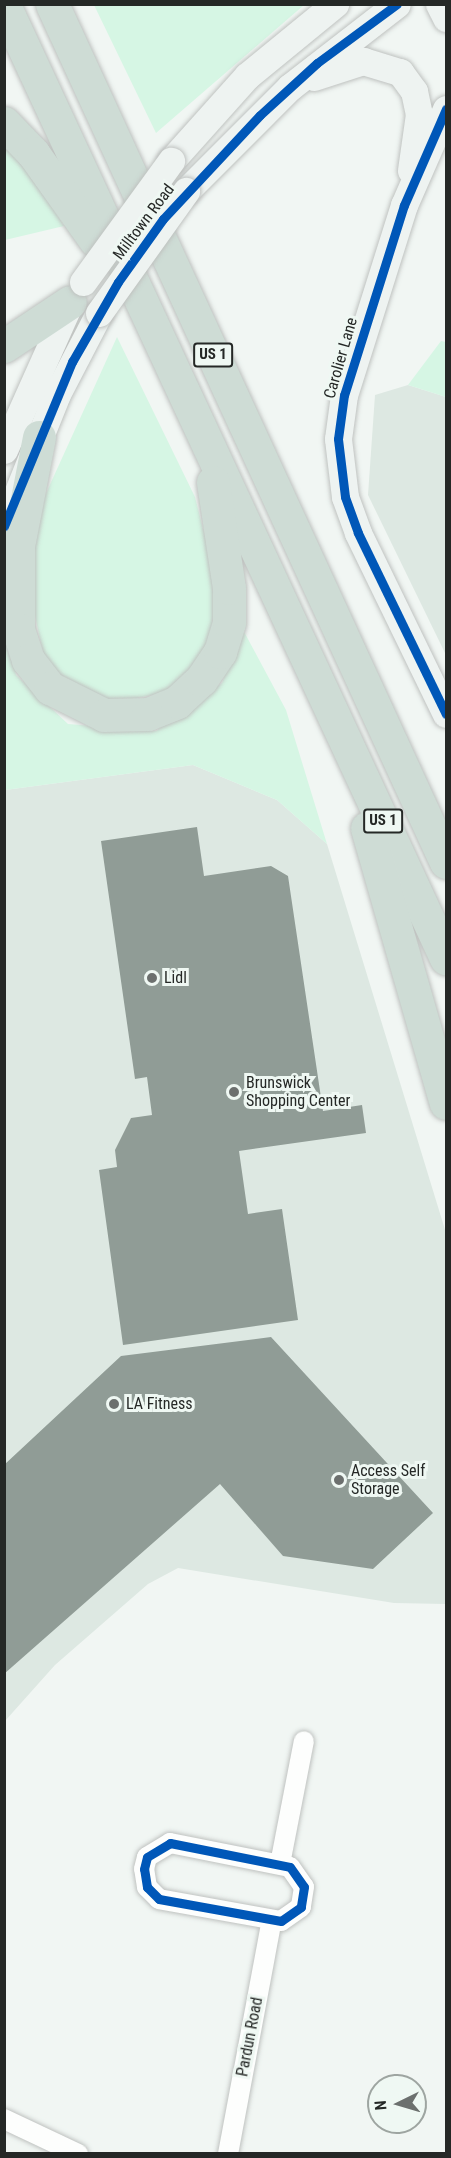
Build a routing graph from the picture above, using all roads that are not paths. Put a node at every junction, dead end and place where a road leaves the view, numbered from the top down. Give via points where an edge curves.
1 (52, 4) edge
2 (335, 4) edge
3 (397, 4) edge
4 (440, 4) edge
5 (4, 5) edge
6 (447, 18) edge
7 (290, 87) junction
8 (447, 109) edge
9 (4, 123) edge
10 (404, 205) junction
11 (84, 299) junction
12 (142, 309) junction
13 (4, 346) edge
14 (39, 437) junction
15 (208, 447) junction
16 (4, 450) edge
17 (4, 526) edge
18 (307, 558) junction
19 (320, 683) junction
20 (447, 714) edge
21 (447, 806) edge
22 (447, 862) edge
23 (447, 958) edge
24 (447, 1103) edge
25 (304, 1741) dead end
26 (280, 1864) junction
27 (272, 1920) junction
28 (4, 2119) edge
29 (78, 2154) edge
30 (228, 2154) edge

1 - 18 highway, US 1
2 - 11 street, Milltown Road, bridge via 247,76 171,161
3 - 7 street, Milltown Road
4 - 6 street
5 - 12 highway, US 1
7 - 10 street via 354,62 383,63 400,72 414,91 419,114
7 - 11 street, Milltown Road, bridge
8 - 10 street, Carolier Lane
9 - 12 highway via 50,175
10 - 20 street, Carolier Lane via 344,395 339,459 358,533
11 - 13 highway
11 - 14 street, Milltown Road
11 - 16 street, Milltown Road
12 - 15 highway, US 1
14 - 15 highway via 16,568 22,644 38,674 63,699 119,717 163,709 189,693 212,667 225,637 229,588
14 - 17 street, Milltown Road
15 - 19 highway, US 1
18 - 21 highway
18 - 22 highway, US 1
19 - 23 highway, US 1
19 - 24 highway via 396,916
25 - 26 street
26 - 27 street via 301,1879 304,1898 296,1915
26 - 27 street via 170,1843 147,1857 144,1869 147,1887 159,1899
27 - 30 street, Pardun Road
28 - 29 street

